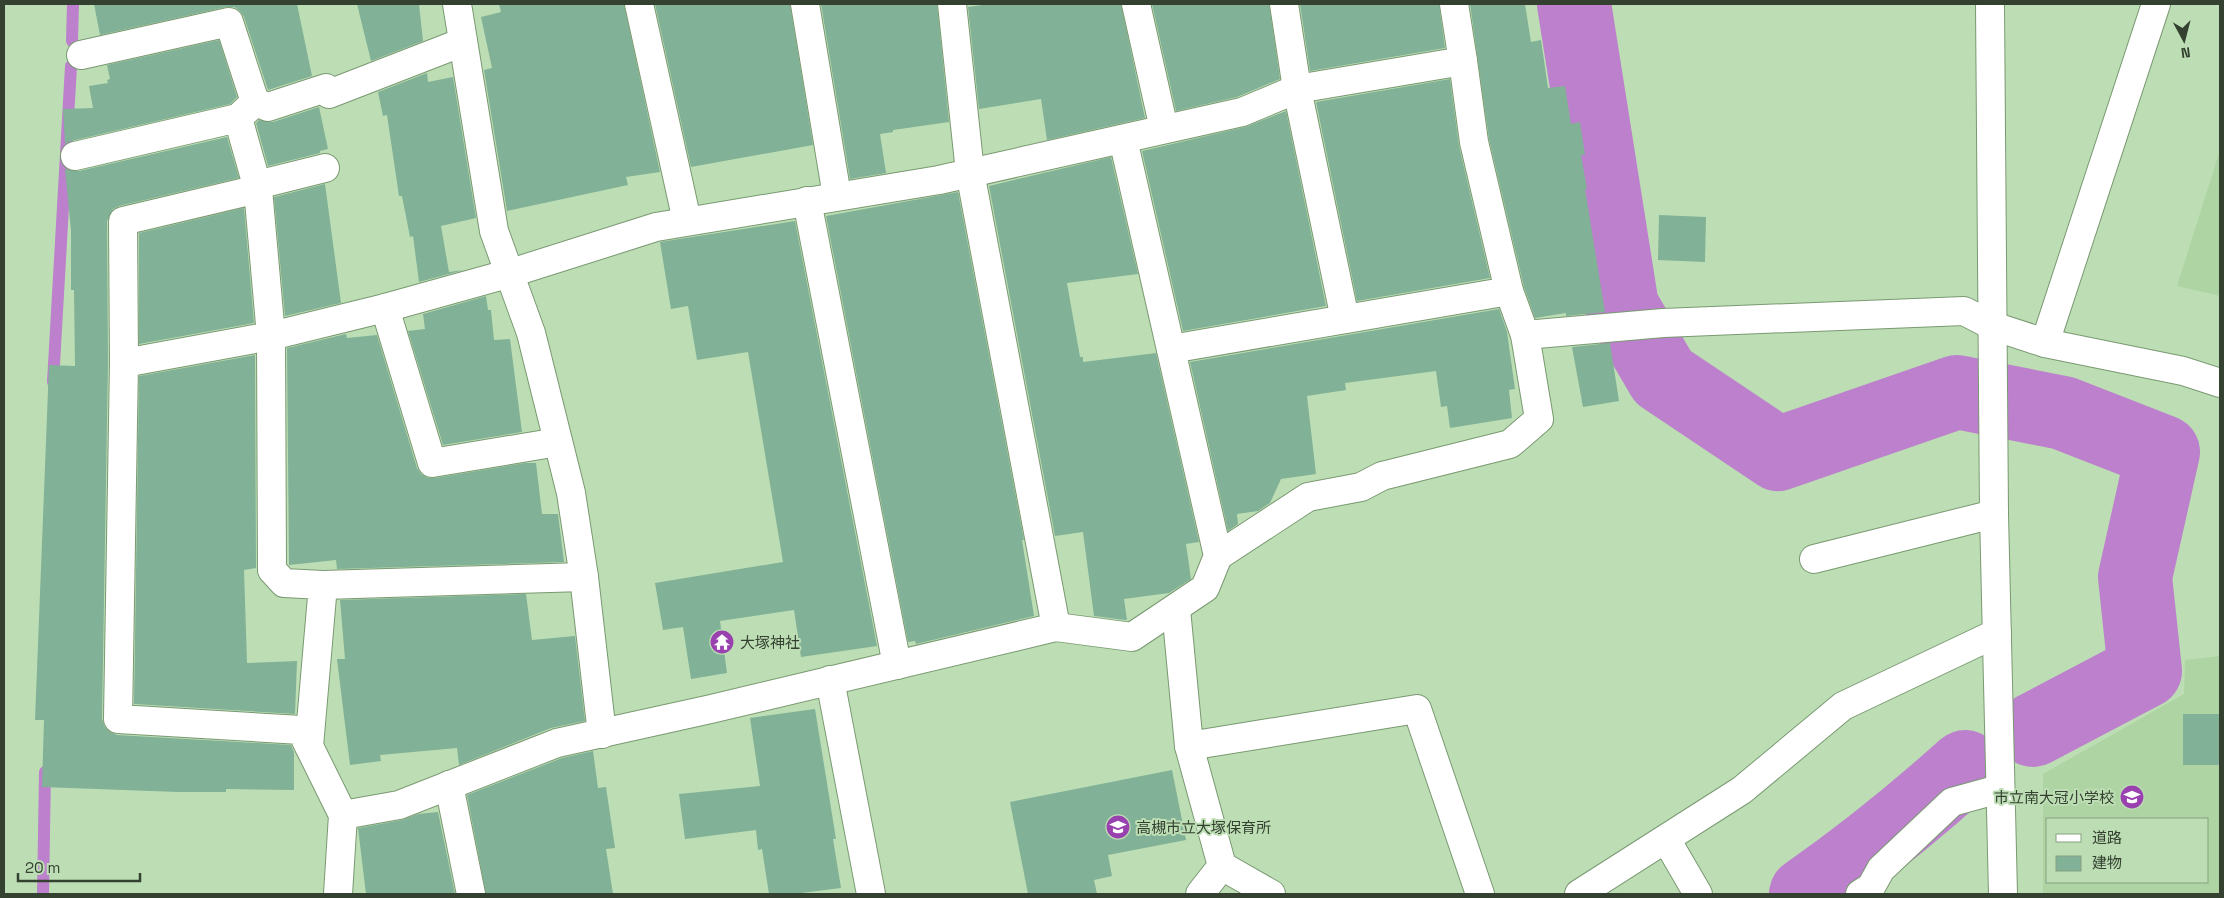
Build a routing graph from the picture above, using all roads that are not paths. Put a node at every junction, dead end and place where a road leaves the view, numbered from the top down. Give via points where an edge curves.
1 (639, 4) edge
2 (805, 4) edge
3 (952, 4) edge
4 (1136, 4) edge
5 (1284, 4) edge
6 (1454, 4) edge
7 (1990, 4) edge
8 (2156, 4) edge
9 (463, 5) edge
10 (227, 13) edge
11 (463, 42) junction
12 (81, 55) dead end
13 (1463, 61) junction
14 (1297, 89) junction
15 (246, 110) junction
16 (1164, 129) junction
17 (1123, 138) junction
18 (75, 156) dead end
19 (326, 168) dead end
20 (970, 172) junction
21 (257, 187) junction
22 (837, 196) junction
23 (807, 201) junction
24 (687, 222) junction
25 (511, 273) junction
26 (1508, 291) junction
27 (385, 308) junction
28 (1345, 319) junction
29 (1993, 326) junction
30 (1525, 335) junction
31 (270, 336) junction
32 (2045, 343) junction
33 (1171, 349) junction
34 (124, 363) junction
35 (2220, 383) edge
36 (558, 442) junction
37 (1994, 514) junction
38 (1218, 556) junction
39 (1814, 559) dead end
40 (584, 577) junction
41 (323, 585) junction
42 (1176, 608) junction
43 (1056, 627) junction
44 (1996, 634) junction
45 (897, 665) junction
46 (830, 680) junction
47 (602, 734) junction
48 (309, 746) junction
49 (1189, 746) junction
50 (449, 785) junction
51 (1999, 789) junction
52 (343, 815) junction
53 (1666, 839) junction
54 (1222, 866) junction
55 (1868, 892) edge
56 (338, 894) edge
57 (470, 894) edge
58 (871, 894) edge
59 (1200, 894) edge
60 (1271, 894) edge
61 (1480, 894) edge
62 (1579, 894) edge
63 (1698, 894) edge
64 (2002, 894) edge

1 - 24 street
2 - 22 street
3 - 20 street
4 - 16 street
5 - 14 street
6 - 13 street
7 - 29 street
8 - 32 street
9 - 11 street
10 - 12 street
10 - 15 street
11 - 15 street via 329,94 326,88 268,108
11 - 25 street via 494,231
13 - 14 street
13 - 26 street via 1474,142
14 - 16 street via 1242,112
14 - 28 street
15 - 18 street
15 - 21 street
16 - 17 street
17 - 20 street
17 - 33 street
19 - 21 street
20 - 22 street
20 - 43 street
21 - 31 street
21 - 34 street via 123,221
22 - 23 street
23 - 24 street
23 - 45 street
24 - 25 street via 656,227
25 - 27 street
25 - 36 street via 531,333
26 - 28 street
26 - 30 street
27 - 31 street
27 - 36 street via 432,463
28 - 33 street
29 - 30 street via 1964,311 1663,323
29 - 32 street
29 - 37 street
30 - 38 street via 1540,419 1510,444 1382,476 1361,487 1308,496
31 - 34 street
31 - 41 street via 272,570 284,583
32 - 35 street via 2183,371
33 - 38 street
34 - 48 street via 118,718 301,730
36 - 40 street via 571,493
37 - 39 street
37 - 44 street
38 - 42 street via 1204,588
40 - 41 street
40 - 47 street
41 - 48 street
42 - 43 street via 1132,637
42 - 49 street
43 - 45 street
44 - 51 street
44 - 53 street via 1843,706 1742,790
45 - 46 street
46 - 47 street
46 - 58 street
47 - 50 street via 557,742
48 - 52 street
49 - 54 street
49 - 61 street via 1417,709
50 - 52 street via 399,805
50 - 57 street
51 - 55 street via 1952,802 1881,869
51 - 64 street
52 - 56 street
53 - 62 street
53 - 63 street
54 - 59 street
54 - 60 street

